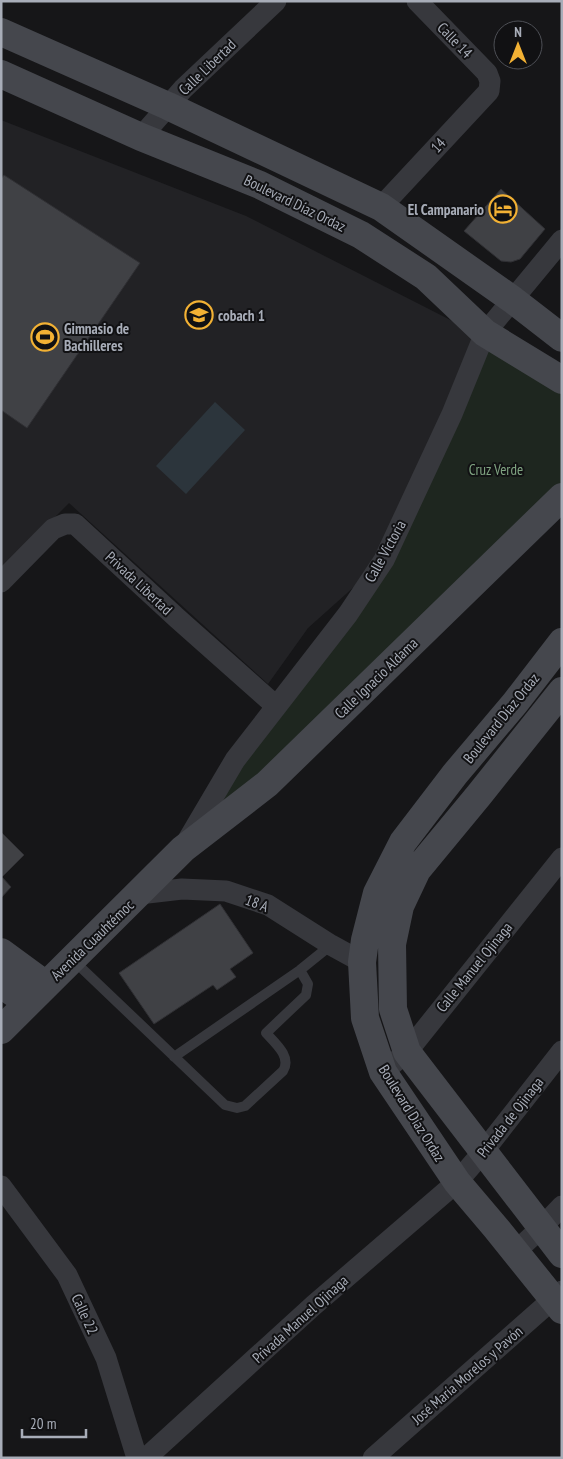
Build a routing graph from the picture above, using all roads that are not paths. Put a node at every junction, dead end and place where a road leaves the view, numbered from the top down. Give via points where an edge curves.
1 (276, 1) edge
2 (417, 1) edge
3 (1, 32) edge
4 (1, 74) edge
5 (490, 81) joint
6 (168, 106) junction
7 (141, 137) junction
8 (381, 207) junction
9 (562, 240) edge
10 (513, 300) junction
11 (485, 333) junction
12 (562, 338) edge
13 (562, 380) edge
14 (562, 498) edge
15 (1, 582) edge
16 (562, 642) edge
17 (562, 691) edge
18 (276, 706) junction
19 (183, 849) junction
20 (562, 858) edge
21 (139, 894) junction
22 (331, 945) junction
23 (1, 952) edge
24 (72, 959) junction
25 (362, 962) junction
26 (300, 970) junction
27 (1, 984) edge
28 (37, 994) junction
29 (1, 1030) edge
30 (562, 1050) edge
31 (407, 1052) junction
32 (174, 1057) junction
33 (382, 1072) junction
34 (483, 1152) junction
35 (457, 1182) junction
36 (1, 1186) edge
37 (562, 1206) edge
38 (541, 1228) junction
39 (515, 1252) junction
40 (562, 1254) edge
41 (559, 1300) edge
42 (136, 1458) edge
43 (146, 1458) edge
44 (372, 1458) edge

1 - 6 street, Calle Libertad
2 - 5 street, Calle 14 via 487,73
3 - 6 main road
4 - 7 main road, Boulevard Díaz Ordaz
5 - 8 street, 14 via 489,91
6 - 7 street, Calle Libertad
6 - 8 main road
7 - 11 main road, Boulevard Díaz Ordaz via 260,185 361,235 426,277
8 - 10 main road
9 - 10 street, Calle Victoria
10 - 11 street, Calle Victoria
10 - 12 main road
11 - 13 main road, Boulevard Díaz Ordaz
11 - 18 street, Calle Victoria via 452,414 384,560 348,614
14 - 19 main road, Calle Ignacio Aldama via 267,784
15 - 18 street, Privada Libertad via 53,528 75,524
16 - 25 main road, Boulevard Díaz Ordaz via 403,842 377,893
17 - 31 main road, Boulevard Díaz Ordaz via 417,870 400,906 392,944 394,1008
18 - 19 street, Calle Victoria via 235,760
19 - 21 main road, Avenida Cuauhtémoc
20 - 31 street, Calle Manuel Ojinaga
21 - 22 street, 18 A via 182,889 226,892 268,905
21 - 24 main road, Avenida Cuauhtémoc
22 - 25 street, 18 A
22 - 26 lane
23 - 28 main road
24 - 28 main road, Avenida Cuauhtémoc
24 - 32 lane
25 - 33 main road, Boulevard Díaz Ordaz via 365,1018
26 - 32 lane
26 - 32 lane via 309,987 306,995 266,1033 286,1058 286,1067 245,1106 225,1106
27 - 28 main road
28 - 29 main road, Avenida Cuauhtémoc
30 - 34 street, Privada de Ojinaga
31 - 33 street, Calle Manuel Ojinaga
31 - 34 main road, Boulevard Díaz Ordaz
33 - 35 main road, Boulevard Díaz Ordaz
34 - 35 street, Privada de Ojinaga
34 - 38 main road, Boulevard Díaz Ordaz
35 - 39 main road, Boulevard Díaz Ordaz
35 - 43 street, Privada Manuel Ojinaga via 314,1305
36 - 42 street, Calle 22 via 67,1275 106,1358
37 - 38 street
38 - 39 street
38 - 40 main road, Boulevard Díaz Ordaz
39 - 41 main road, Boulevard Díaz Ordaz
41 - 44 street, José María Morelos y Pavón

